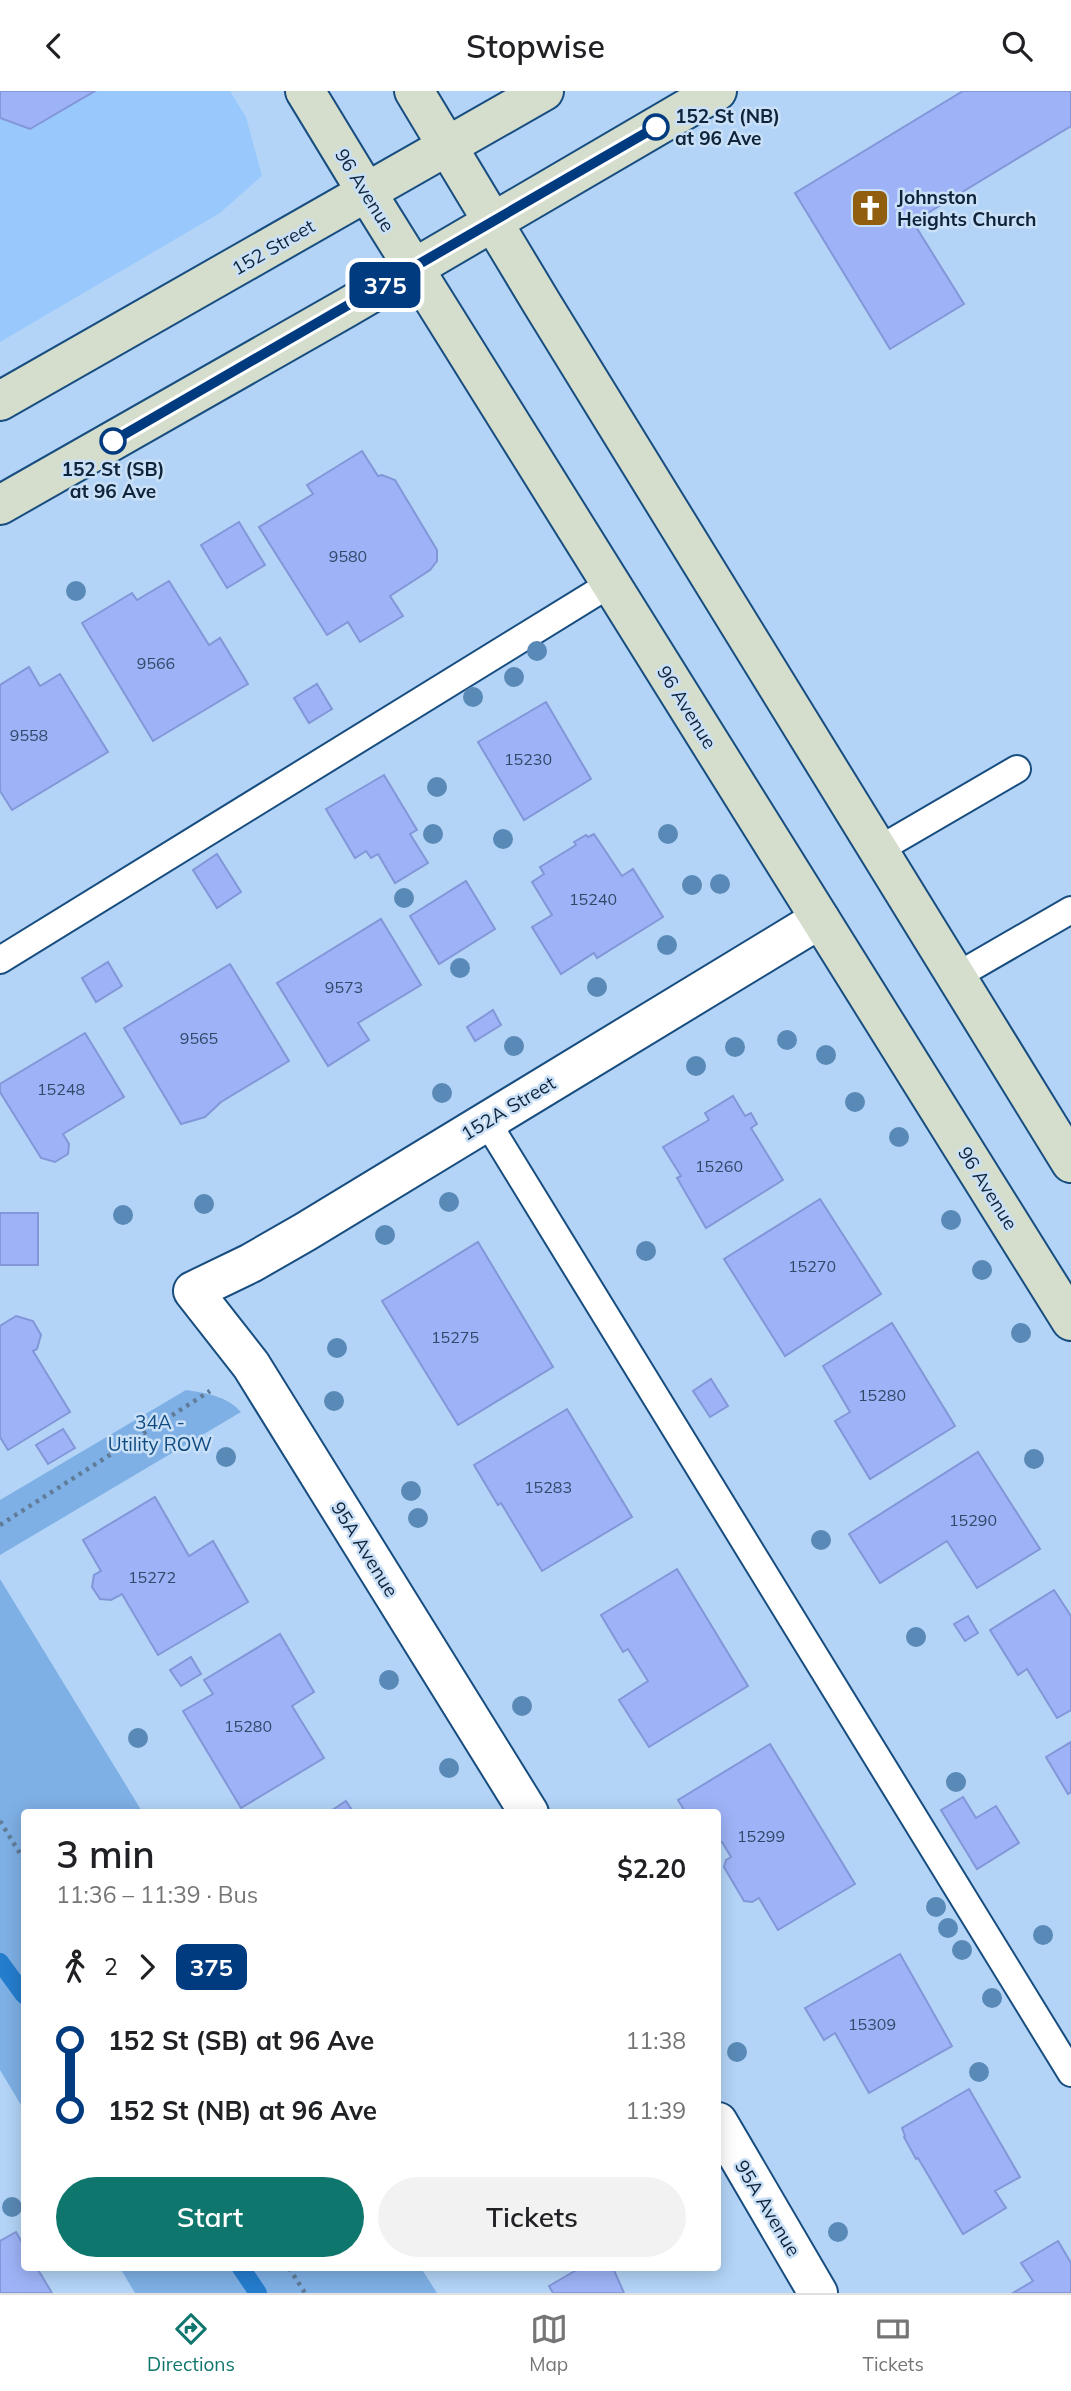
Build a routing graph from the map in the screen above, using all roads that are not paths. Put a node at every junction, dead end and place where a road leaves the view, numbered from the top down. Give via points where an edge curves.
1 (305, 91) edge
2 (414, 91) edge
3 (544, 91) edge
4 (717, 91) edge
5 (448, 147) junction
6 (367, 193) junction
7 (493, 222) junction
8 (414, 268) junction
9 (0, 401) edge
10 (0, 505) edge
11 (610, 584) junction
12 (1017, 769) dead end
13 (878, 850) junction
14 (1071, 910) edge
15 (820, 919) junction
16 (0, 960) edge
17 (955, 977) junction
18 (487, 1122) junction
19 (1071, 1163) edge
20 (193, 1291) joint
21 (1071, 1321) edge
22 (527, 1809) edge
23 (1071, 2073) edge
24 (721, 2127) edge
25 (818, 2293) edge

1 - 6 main road, 96 Avenue
2 - 5 main road
3 - 5 main road, 152 Street
4 - 7 main road
5 - 6 main road, 152 Street
5 - 7 main road
6 - 8 main road, 96 Avenue
6 - 9 main road, 152 Street
7 - 8 main road
7 - 13 main road
8 - 10 main road
8 - 11 main road, 96 Avenue
11 - 15 main road, 96 Avenue
11 - 16 lane
12 - 13 lane
13 - 17 main road
14 - 17 lane
15 - 18 street, 152A Street
15 - 21 main road, 96 Avenue
17 - 19 main road
18 - 20 street, 152A Street via 251,1263
18 - 23 lane
20 - 22 street, 95A Avenue via 251,1365
24 - 25 street, 95A Avenue

